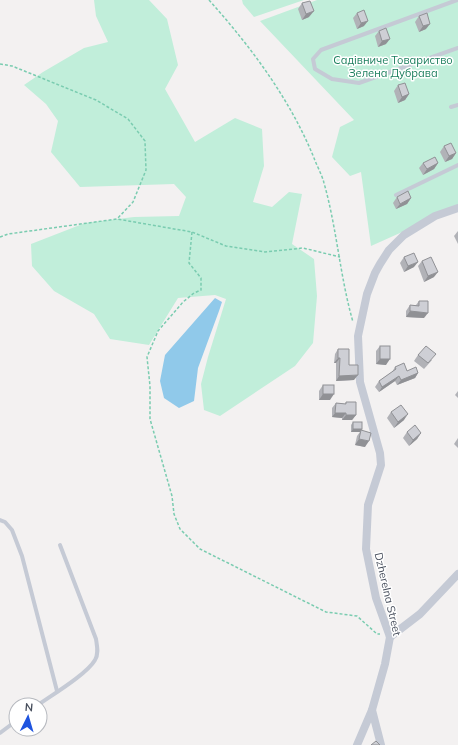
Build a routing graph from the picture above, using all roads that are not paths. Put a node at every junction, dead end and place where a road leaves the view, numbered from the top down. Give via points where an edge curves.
1 (457, 0) edge
2 (458, 48) edge
3 (458, 105) edge
4 (451, 107) dead end
5 (458, 165) edge
6 (396, 195) dead end
7 (458, 208) edge
8 (0, 520) edge
9 (60, 545) dead end
10 (458, 574) edge
11 (390, 637) junction
12 (57, 691) junction
13 (48, 698) edge
14 (372, 710) junction
15 (357, 745) edge
16 (381, 745) edge

1 - 2 lane via 321,50 312,59 315,69 332,79 360,83
3 - 4 lane
5 - 6 lane
7 - 11 street, Dzherelna Street via 435,216 404,235 389,250 375,272 367,294 358,336 360,382 381,465 368,505 366,549 376,598
8 - 12 lane via 12,530 22,556
9 - 12 lane via 96,639 98,652 88,668
10 - 11 street via 420,614
11 - 14 street, Dzherelna Street
12 - 13 lane
14 - 15 street, Dzherelna Street
14 - 16 street

